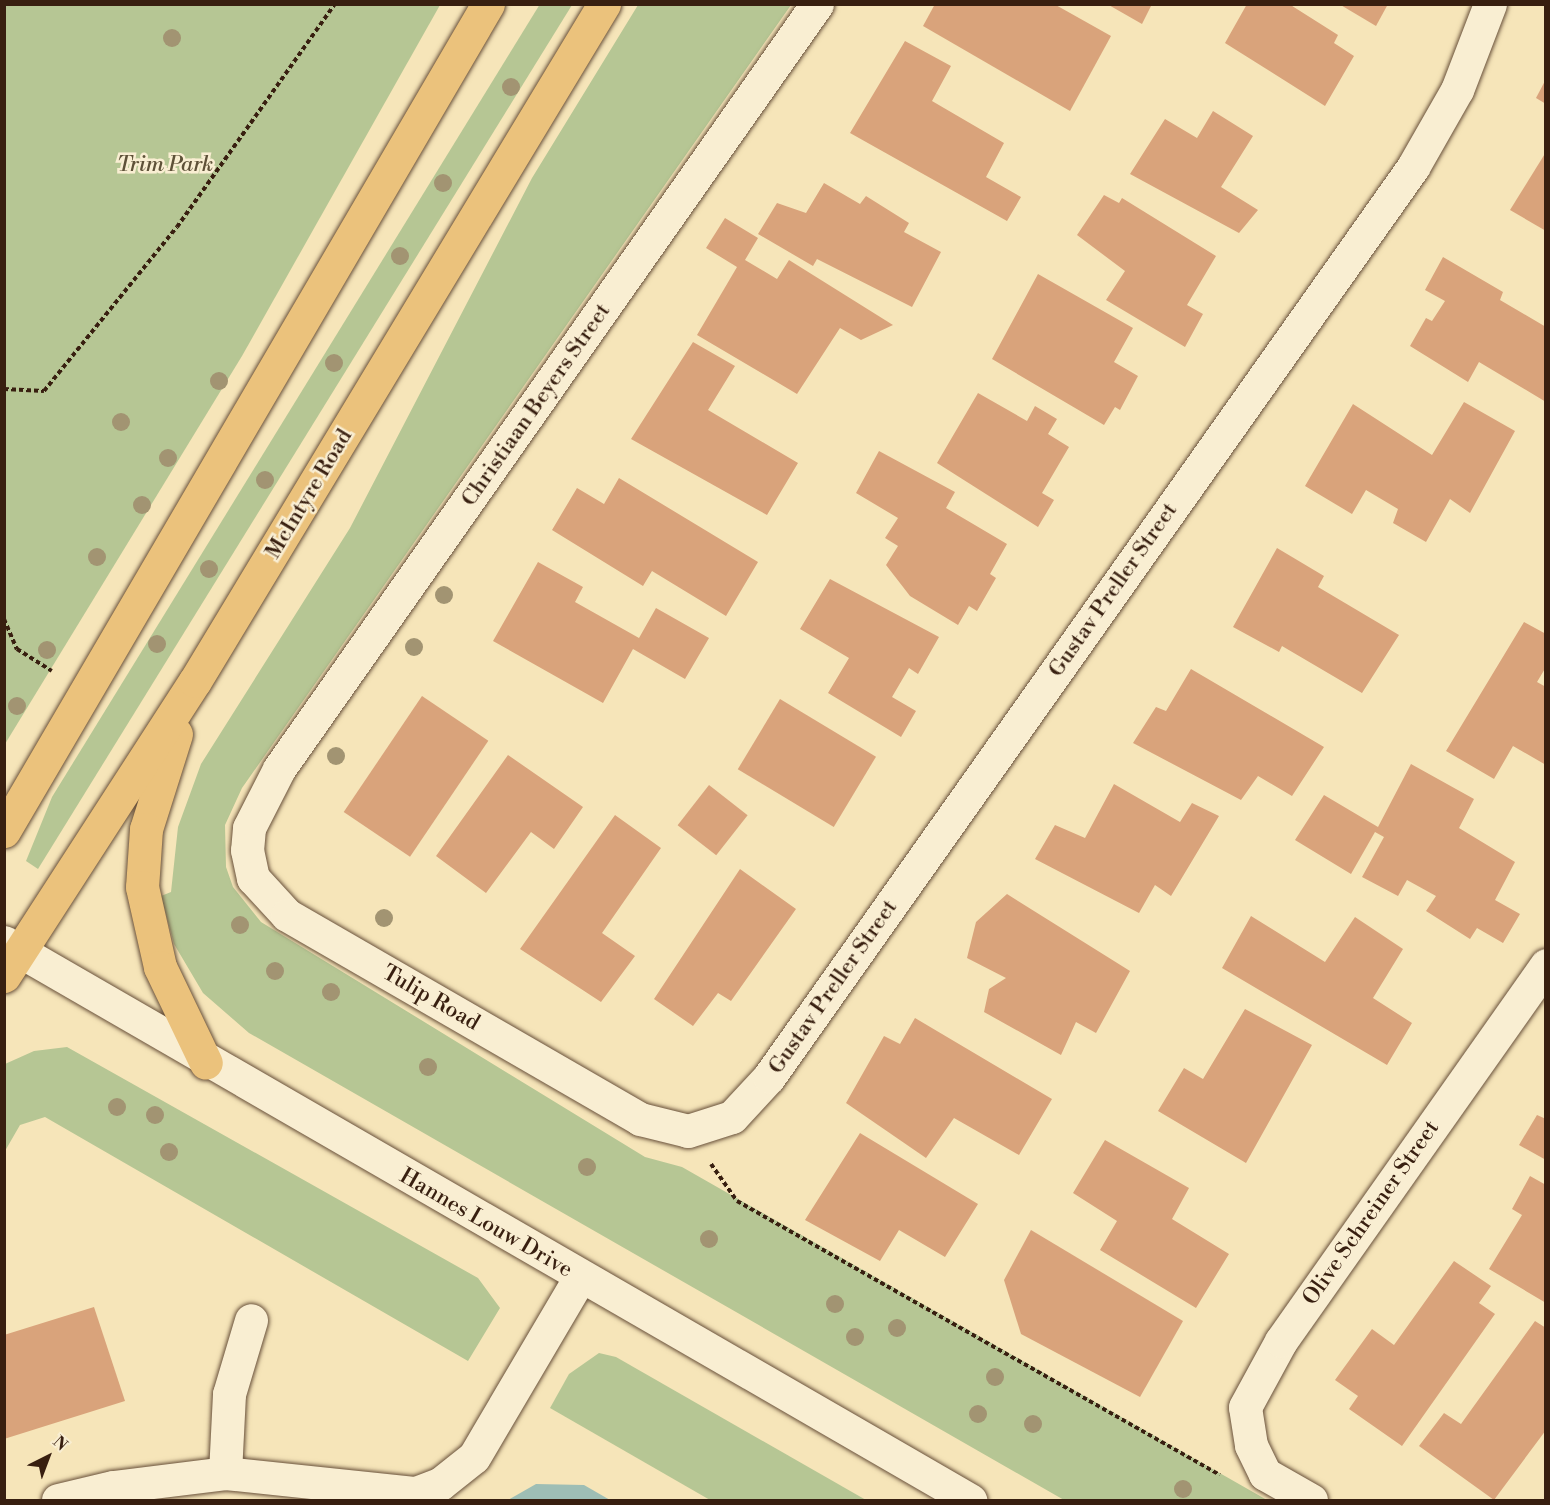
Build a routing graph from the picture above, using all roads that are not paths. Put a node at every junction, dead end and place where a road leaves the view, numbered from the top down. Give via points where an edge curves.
1 (488, 4) edge
2 (603, 4) edge
3 (817, 4) edge
4 (1490, 4) edge
5 (195, 681) junction
6 (257, 807) joint
7 (4, 831) edge
8 (10, 957) edge
9 (1545, 965) edge
10 (206, 1063) junction
11 (688, 1131) joint
12 (580, 1277) junction
13 (251, 1320) dead end
14 (225, 1473) junction
15 (58, 1500) edge
16 (970, 1500) edge
17 (1311, 1500) edge

1 - 7 main road
2 - 5 main road, McIntyre Road
3 - 6 street, Christiaan Beyers Street
4 - 11 street, Gustav Preller Street via 1457,90 1413,167 769,1077 732,1117
5 - 8 main road, McIntyre Road
5 - 10 main road via 151,808 141,868 143,905 160,967
6 - 11 street, Tulip Road via 249,828 249,864 260,890 277,908 640,1119
8 - 10 street, Hannes Louw Drive
9 - 17 street, Olive Schreiner Street via 1260,1376 1245,1407 1245,1424 1265,1474
10 - 12 street, Hannes Louw Drive
12 - 14 street via 474,1457 440,1484 416,1493
12 - 16 street, Hannes Louw Drive
13 - 14 street via 229,1394
14 - 15 street via 113,1487

